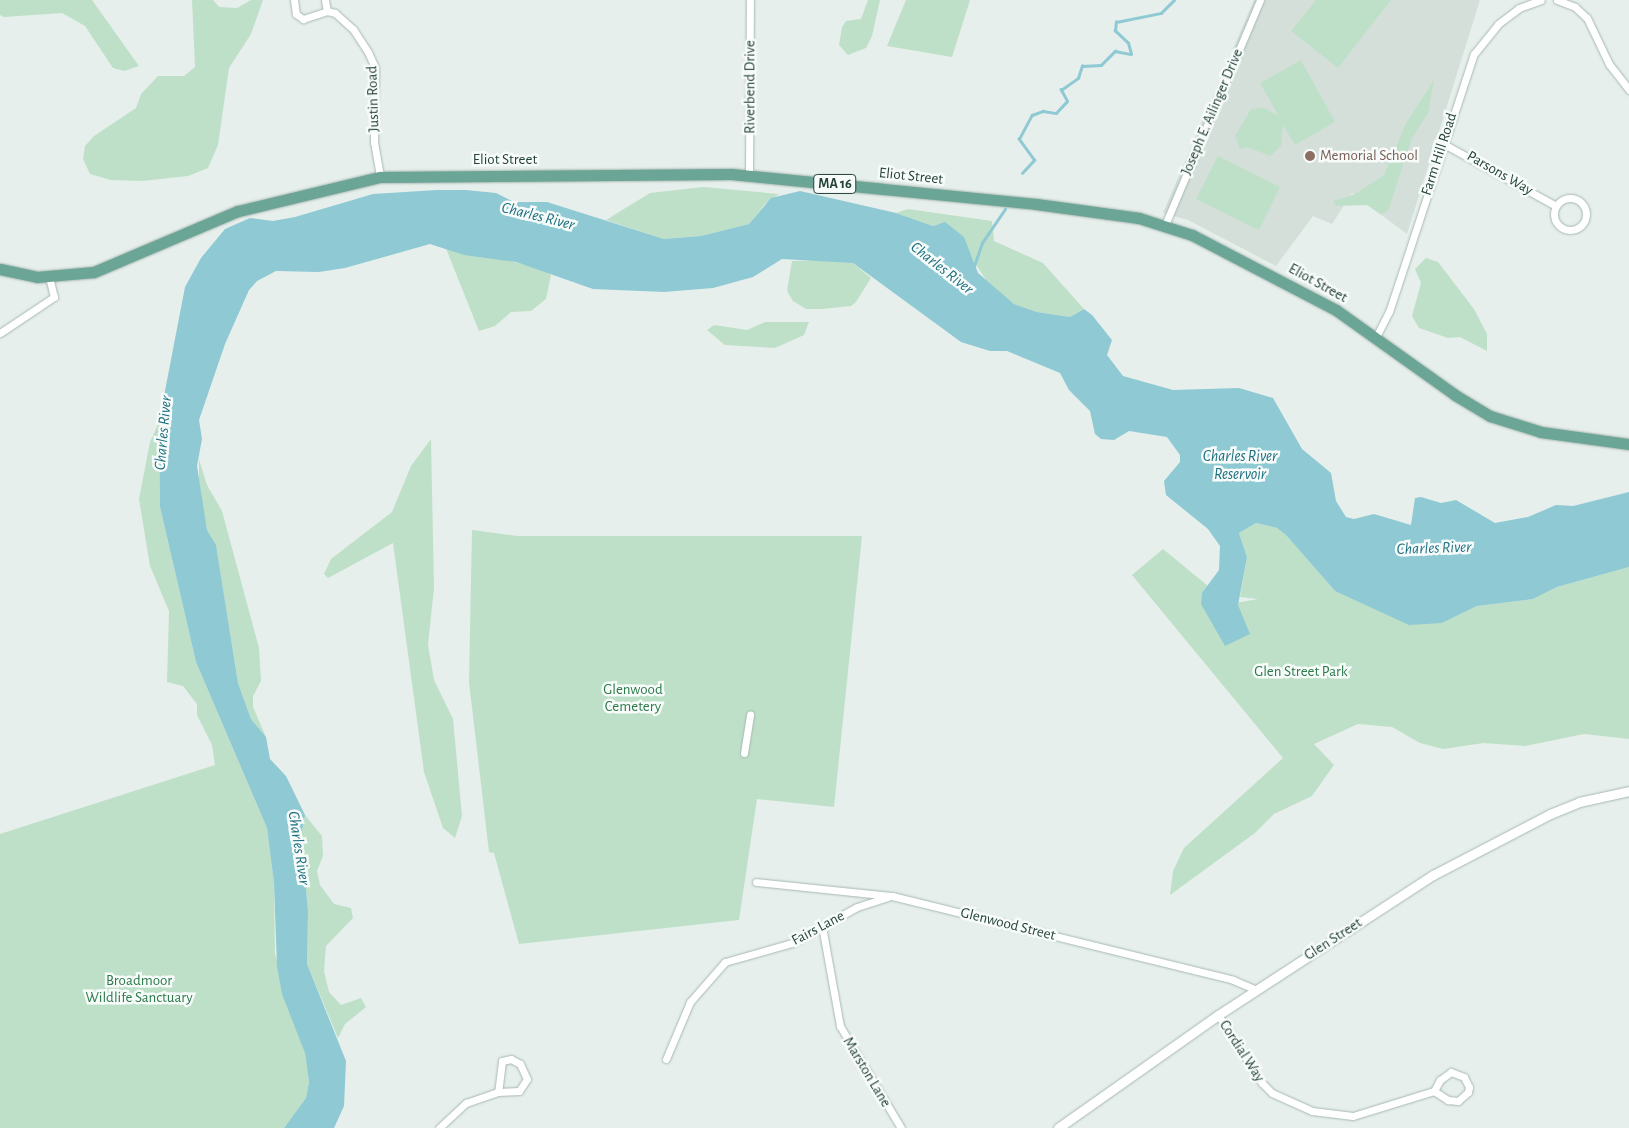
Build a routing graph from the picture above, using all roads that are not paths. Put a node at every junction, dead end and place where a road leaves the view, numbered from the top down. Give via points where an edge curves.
1 (294, 0) edge
2 (325, 0) edge
3 (750, 0) edge
4 (1260, 0) edge
5 (1541, 0) edge
6 (1557, 0) edge
7 (327, 11) junction
8 (1629, 90) edge
9 (1442, 143) junction
10 (749, 175) junction
11 (380, 177) junction
12 (1556, 206) junction
13 (1165, 225) junction
14 (0, 269) edge
15 (49, 277) junction
16 (0, 333) edge
17 (1376, 337) junction
18 (1629, 444) edge
19 (750, 714) dead end
20 (744, 753) dead end
21 (1629, 792) edge
22 (756, 882) dead end
23 (892, 896) junction
24 (822, 926) junction
25 (1256, 990) junction
26 (1218, 1015) junction
27 (666, 1058) dead end
28 (1434, 1091) junction
29 (498, 1092) junction
30 (439, 1128) edge
31 (901, 1128) edge
32 (1058, 1128) edge

1 - 7 street via 296,14 302,19
2 - 7 street
3 - 10 street, Riverbend Drive
4 - 13 street, Joseph E. Ailinger Drive
5 - 9 street, Farm Hill Road via 1507,17 1479,45 1465,74
6 - 8 street via 1574,7 1587,18 1609,64
7 - 11 street, Justin Road via 353,29 375,68 374,142
9 - 12 street, Parsons Way
9 - 17 street, Farm Hill Road via 1389,312
10 - 11 main road, Eliot Street / MA 16
10 - 13 main road, Eliot Street / MA 16 via 1056,206
11 - 15 main road, Eliot Street / MA 16 via 238,211 94,272
12 - 12 street via 1568,198 1579,201 1586,212 1584,222 1577,228 1563,229 1554,218
13 - 17 main road, Eliot Street / MA 16 via 1284,282
14 - 15 main road, Eliot Street / MA 16
15 - 16 street via 54,296
17 - 18 main road, Eliot Street / MA 16 via 1455,395 1490,416 1541,432
19 - 20 street
21 - 25 street, Glen Street via 1579,802 1481,848 1376,910
22 - 23 street, Glenwood Street
23 - 24 street, Fairs Lane via 857,907
23 - 25 street, Glenwood Street via 1233,980
24 - 27 street, Fairs Lane via 792,942 725,962 690,1002
24 - 31 street, Marston Lane via 840,1026
25 - 26 street, Glen Street
26 - 28 street, Cordial Way via 1262,1083 1276,1096 1312,1111 1353,1116
26 - 32 street, Glen Street
28 - 28 street via 1448,1100 1458,1101 1469,1087 1464,1077 1452,1072 1440,1080
29 - 29 street via 519,1092 525,1086 527,1079 520,1064 511,1059 502,1061
29 - 30 street via 466,1103

